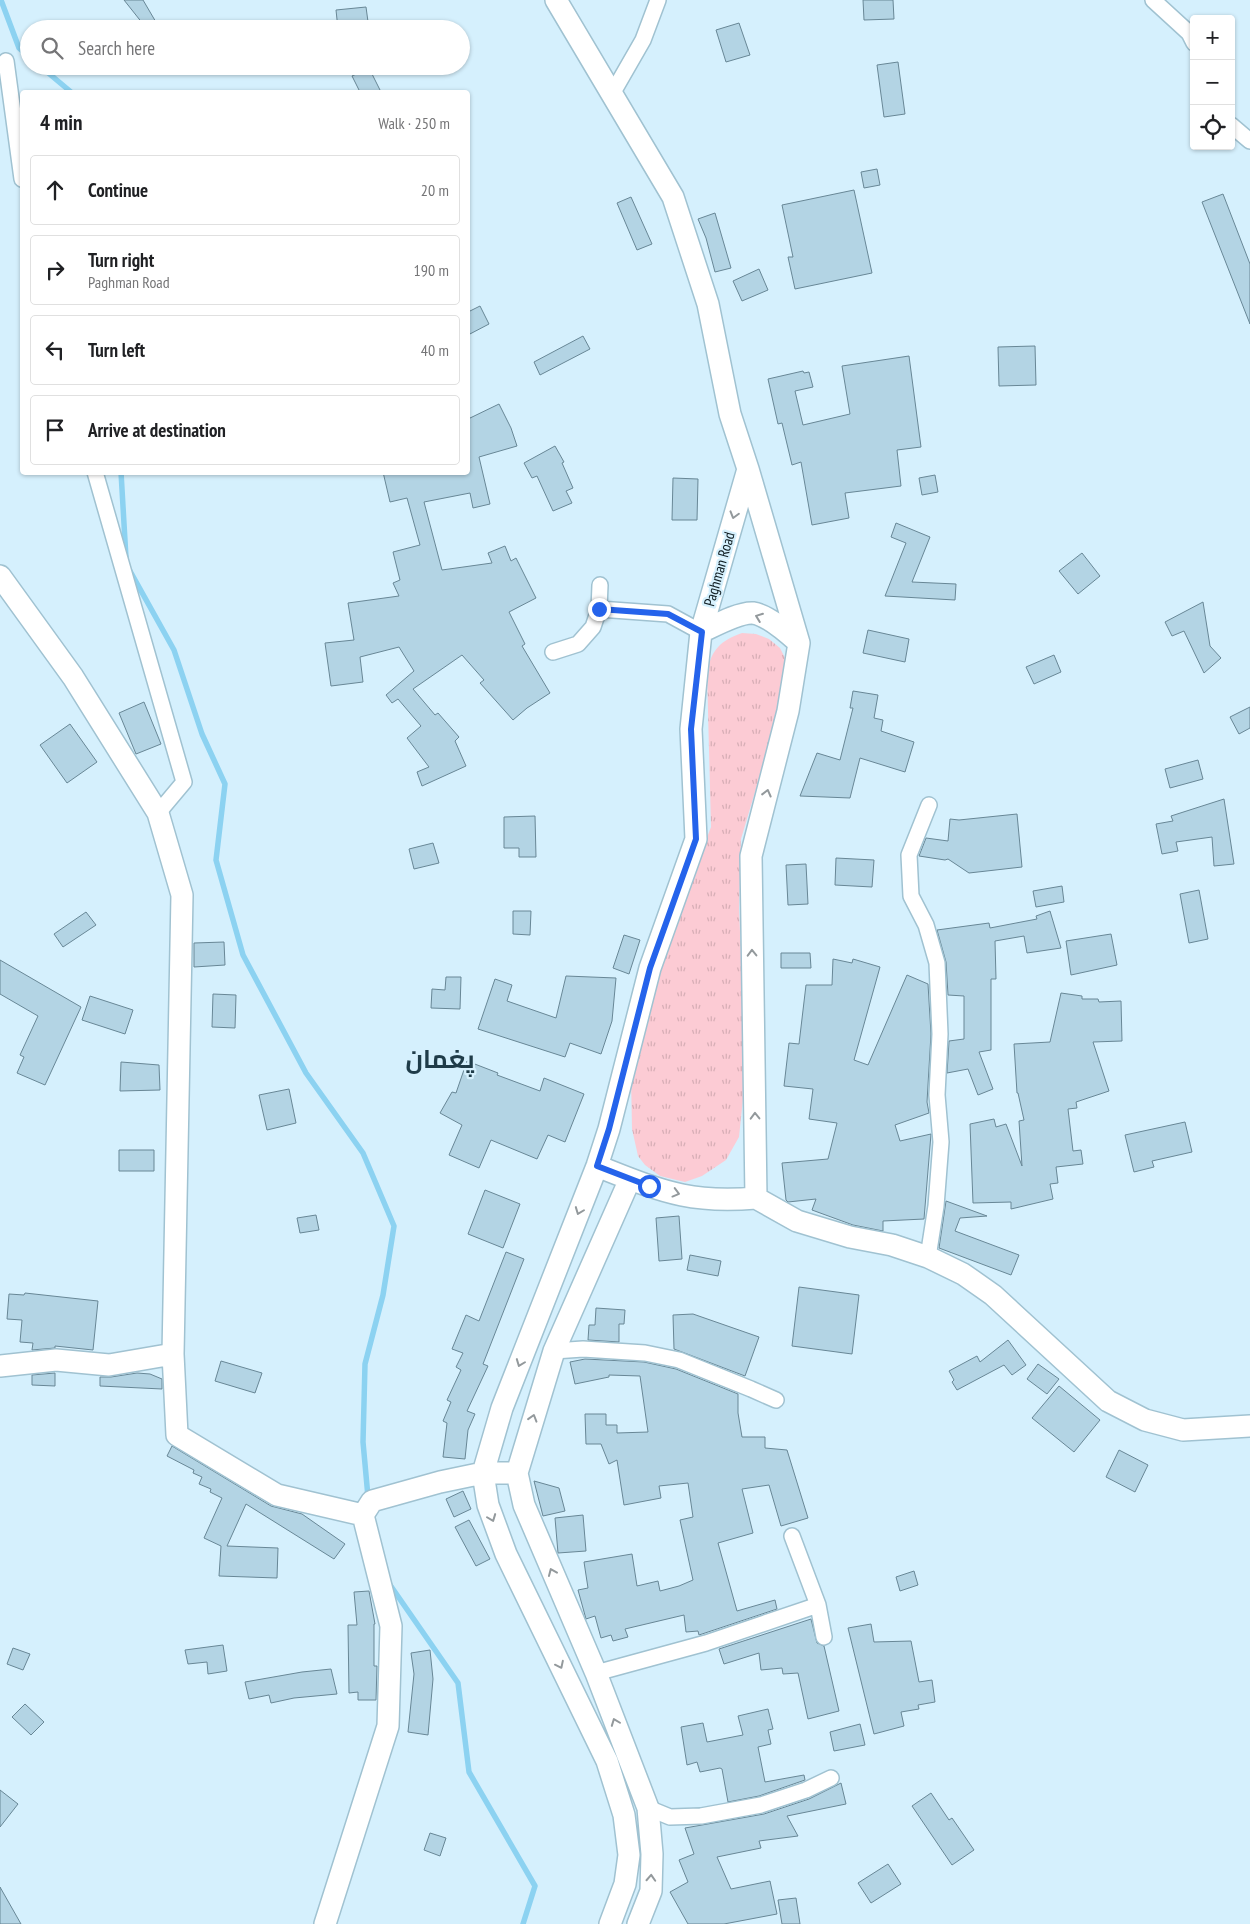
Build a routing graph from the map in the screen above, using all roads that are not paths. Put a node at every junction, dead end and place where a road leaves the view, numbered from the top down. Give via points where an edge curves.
1 (556, 0) edge
2 (658, 0) edge
3 (1153, 0) edge
4 (1190, 35) edge
5 (6, 61) dead end
6 (612, 94) junction
7 (1235, 128) edge
8 (1250, 141) edge
9 (20, 164) edge
10 (748, 469) junction
11 (96, 475) edge
12 (0, 576) edge
13 (600, 585) dead end
14 (599, 609) junction
15 (702, 632) junction
16 (799, 643) junction
17 (553, 652) dead end
18 (929, 805) dead end
19 (158, 813) junction
20 (597, 1166) junction
21 (630, 1179) junction
22 (756, 1198) junction
23 (928, 1257) junction
24 (554, 1351) junction
25 (173, 1354) junction
26 (0, 1366) edge
27 (776, 1400) dead end
28 (1250, 1426) edge
29 (483, 1473) junction
30 (516, 1473) junction
31 (363, 1515) junction
32 (792, 1536) dead end
33 (818, 1606) junction
34 (824, 1637) dead end
35 (596, 1673) junction
36 (830, 1778) dead end
37 (648, 1808) junction
38 (325, 1924) edge
39 (610, 1924) edge
40 (638, 1924) edge

1 - 6 main road
2 - 6 street via 643,40
3 - 4 street
5 - 9 street
6 - 10 main road via 673,198 708,304 730,414
7 - 8 street
10 -> 15 main road, Paghman Road
10 - 16 main road
11 - 19 street via 184,782
12 - 19 main road via 73,677
13 - 14 street
14 - 15 street via 668,614
14 - 17 street via 593,627 578,644
16 -> 15 main road via 780,626 753,613 731,618
15 - 20 main road, Paghman Road via 691,729 696,839 650,968
22 -> 16 main road via 751,856 788,711
18 - 23 street via 909,855 911,896 926,925 937,963 940,1034 936,1095 941,1142
19 - 25 main road via 182,895
20 - 21 main road
20 -> 29 main road, Paghman Road via 502,1408
21 -> 22 main road via 683,1195 734,1200
21 - 24 main road
22 - 23 main road via 797,1222
23 - 28 main road via 963,1274 993,1295 1108,1401 1145,1420 1183,1430
24 - 27 street via 584,1349 645,1353 679,1360
30 -> 24 main road
25 - 26 main road via 109,1365 56,1360
25 - 31 main road via 177,1435 277,1495
29 - 30 main road
29 - 31 main road via 372,1501
29 -> 39 main road via 488,1504 506,1554 607,1761 624,1815 629,1854 626,1884
35 -> 30 main road via 524,1505
31 - 38 main road via 391,1626 388,1726
32 - 33 street
33 - 34 street
33 - 35 street via 706,1643
37 -> 35 main road
36 - 37 street via 761,1805 701,1816 670,1818
40 -> 37 main road via 651,1891

